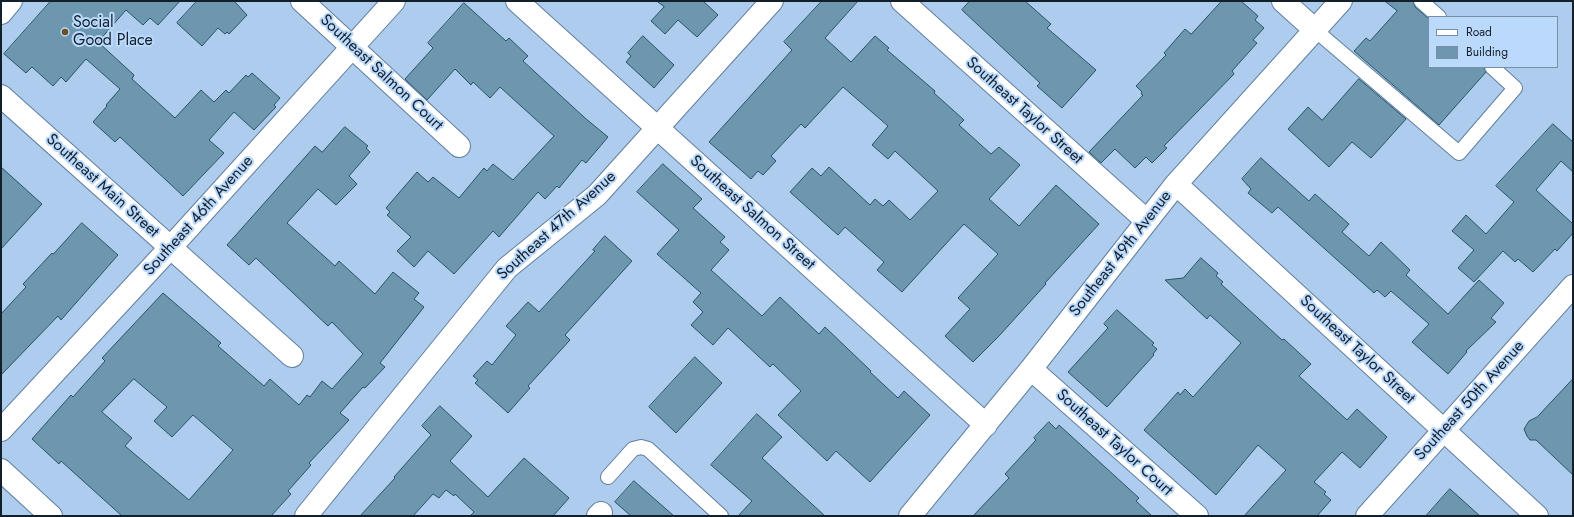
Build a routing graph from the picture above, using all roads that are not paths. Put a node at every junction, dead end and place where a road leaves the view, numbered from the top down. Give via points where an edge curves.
1 (302, 1) edge
2 (394, 1) edge
3 (517, 1) edge
4 (772, 1) edge
5 (902, 1) edge
6 (1283, 1) edge
7 (1341, 1) edge
8 (1421, 1) edge
9 (1437, 16) edge
10 (1315, 30) junction
11 (353, 46) junction
12 (1493, 68) edge
13 (1, 96) edge
14 (658, 129) junction
15 (459, 146) dead end
16 (1176, 184) junction
17 (1147, 221) junction
18 (170, 248) junction
19 (1573, 286) edge
20 (292, 356) dead end
21 (1031, 369) junction
22 (986, 425) junction
23 (1, 430) edge
24 (1444, 430) junction
25 (1, 470) edge
26 (608, 477) dead end
27 (52, 516) edge
28 (306, 516) edge
29 (721, 516) edge
30 (910, 516) edge
31 (1197, 516) edge
32 (1367, 516) edge
33 (1537, 516) edge

1 - 11 street, Southeast Salmon Court
2 - 11 street, Southeast 46th Avenue
3 - 14 street, Southeast Salmon Street
4 - 14 street, Southeast 47th Avenue
5 - 17 street, Southeast Taylor Street
6 - 10 street
7 - 10 street, Southeast 49th Avenue
8 - 9 lane
10 - 12 lane via 1459,153 1515,88
10 - 16 street, Southeast 49th Avenue
11 - 15 street, Southeast Salmon Court
11 - 18 street, Southeast 46th Avenue
13 - 18 street, Southeast Main Street
14 - 22 street, Southeast Salmon Street
14 - 28 street, Southeast 47th Avenue via 597,196 507,268
16 - 17 street, Southeast 49th Avenue
16 - 24 street, Southeast Taylor Street
17 - 21 street, Southeast 49th Avenue
18 - 20 street, Southeast Main Street
18 - 23 street, Southeast 46th Avenue
19 - 24 street, Southeast 50th Avenue
21 - 22 street, Southeast 49th Avenue
21 - 31 street, Southeast Taylor Court
22 - 30 street, Southeast 49th Avenue
24 - 32 street, Southeast 50th Avenue
24 - 33 street, Southeast Taylor Street
25 - 27 street
26 - 29 lane via 633,449 648,449

